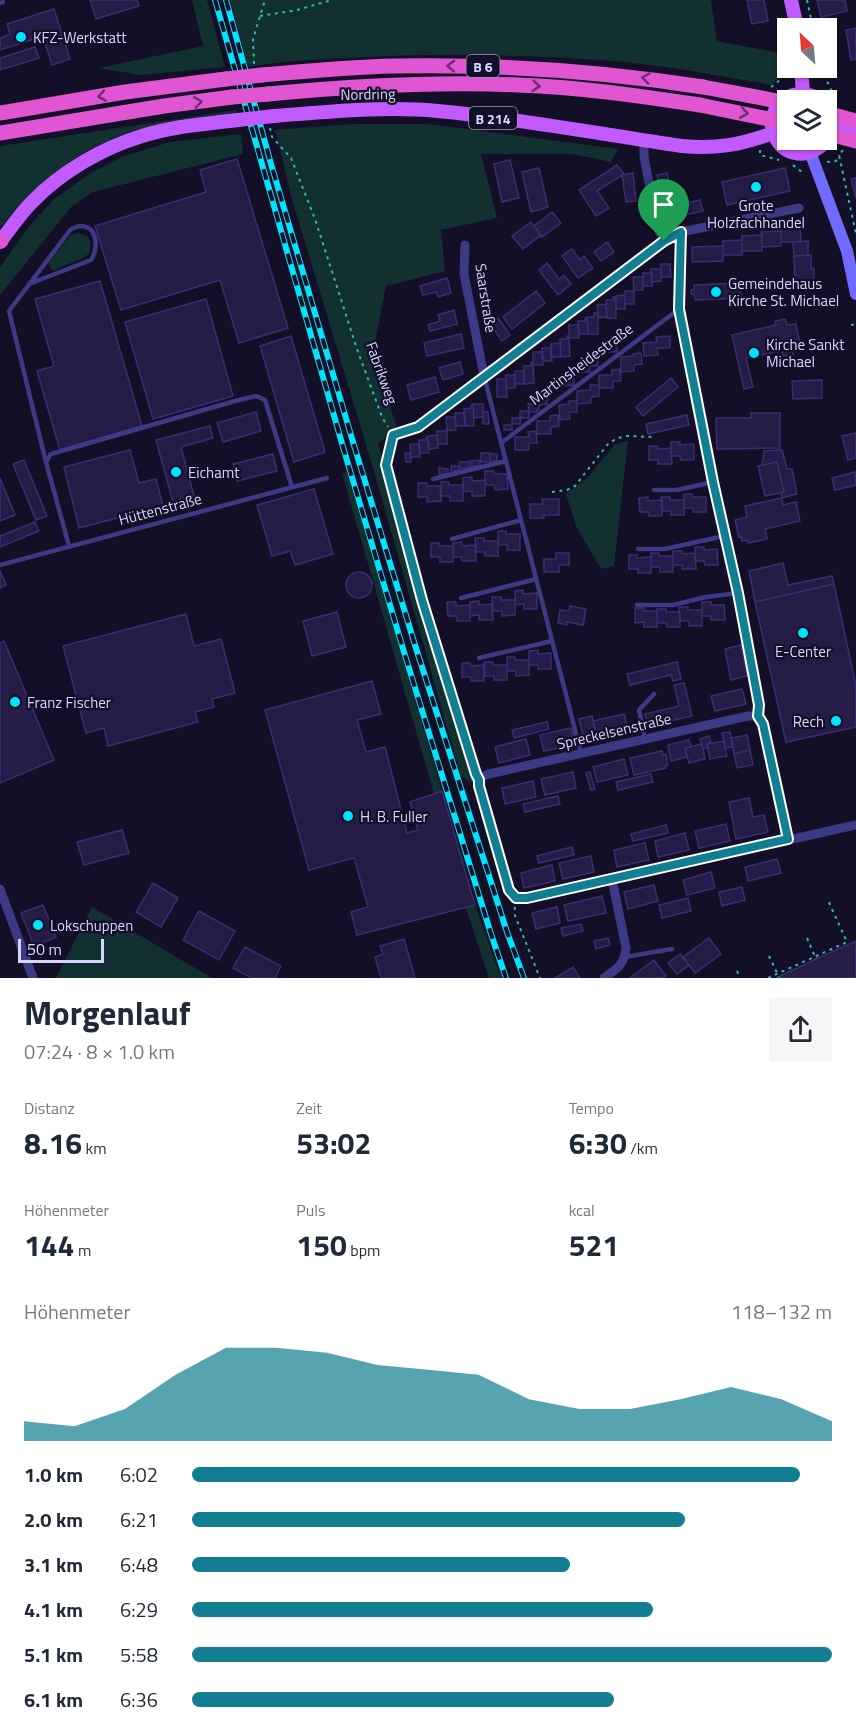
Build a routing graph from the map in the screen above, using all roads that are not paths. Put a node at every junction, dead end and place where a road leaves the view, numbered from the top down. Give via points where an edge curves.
1 (791, 0) edge
2 (795, 18) edge
3 (777, 101) edge
4 (777, 106) edge
5 (0, 113) edge
6 (777, 121) edge
7 (856, 121) edge
8 (837, 122) edge
9 (837, 125) edge
10 (837, 129) edge
11 (856, 130) edge
12 (4, 133) edge
13 (773, 134) junction
14 (644, 140) junction
15 (856, 141) edge
16 (813, 150) edge
17 (810, 152) junction
18 (799, 208) dead end
19 (681, 232) junction
20 (0, 241) edge
21 (664, 241) junction
22 (465, 245) dead end
23 (29, 284) junction
24 (856, 294) edge
25 (679, 309) junction
26 (484, 376) junction
27 (393, 435) road end
28 (501, 443) junction
29 (506, 461) junction
30 (46, 462) junction
31 (327, 478) dead end
32 (433, 479) dead end
33 (713, 482) junction
34 (292, 487) junction
35 (654, 490) dead end
36 (521, 520) junction
37 (724, 536) junction
38 (452, 539) dead end
39 (69, 546) junction
40 (638, 549) dead end
41 (0, 565) edge
42 (536, 579) junction
43 (738, 593) junction
44 (461, 598) dead end
45 (637, 605) dead end
46 (552, 641) junction
47 (478, 658) dead end
48 (654, 694) dead end
49 (758, 716) junction
50 (645, 739) junction
51 (580, 753) junction
52 (856, 825) edge
53 (788, 839) junction
54 (612, 879) junction
55 (0, 889) edge
56 (672, 950) dead end
57 (625, 957) junction
58 (33, 978) edge
59 (604, 978) edge

1 - 2 main road
3 -> 5 highway, B 6, bridge via 643,77 453,65 258,70
4 - 13 main road
12 -> 6 highway, B 6, bridge via 232,97 398,84 519,85 640,96
7 - 8 highway, bridge
9 - 11 main road
10 - 15 highway, bridge
13 - 14 main road, Nordring / B 214 via 707,148
13 - 17 main road via 792,152
14 - 20 main road, Nordring / B 214, bridge via 437,111 372,110 202,124 151,134 101,153 44,191
14 - 21 street via 658,229
16 - 17 main road
17 - 24 main road via 847,251
18 - 19 street
19 - 21 street
19 - 25 lane
21 - 26 street
22 - 26 street, Saarstraße via 464,274
23 - 23 lane via 71,229 80,226 93,234 97,244 91,261
23 - 30 lane via 9,310
25 - 28 lane, Martinsheidestraße
25 - 33 lane
26 - 27 street via 418,427
26 - 28 lane, Saarstraße
28 - 29 lane, Saarstraße
29 - 32 lane
29 - 36 lane, Saarstraße
30 - 34 lane via 51,454 256,396 265,400
30 - 39 lane
31 - 34 lane, Hüttenstraße
33 - 35 lane
33 - 37 lane
34 - 39 lane, Hüttenstraße
36 - 38 lane
36 - 42 lane, Saarstraße
37 - 40 lane via 665,549
37 - 43 lane
39 - 41 lane, Hüttenstraße
42 - 44 lane
42 - 46 lane, Saarstraße
43 - 45 lane via 673,605
43 - 49 lane
46 - 47 lane
46 - 51 lane, Saarstraße
48 - 50 lane via 639,710
49 - 50 street, Spreckelsenstraße
49 - 53 street
50 - 51 street, Spreckelsenstraße
51 - 54 street, Spreckelsenstraße via 489,774 479,780 479,786 509,890 516,898
52 - 53 street
53 - 54 street
54 - 57 street
55 - 58 street
56 - 57 lane
57 - 59 street via 622,965

